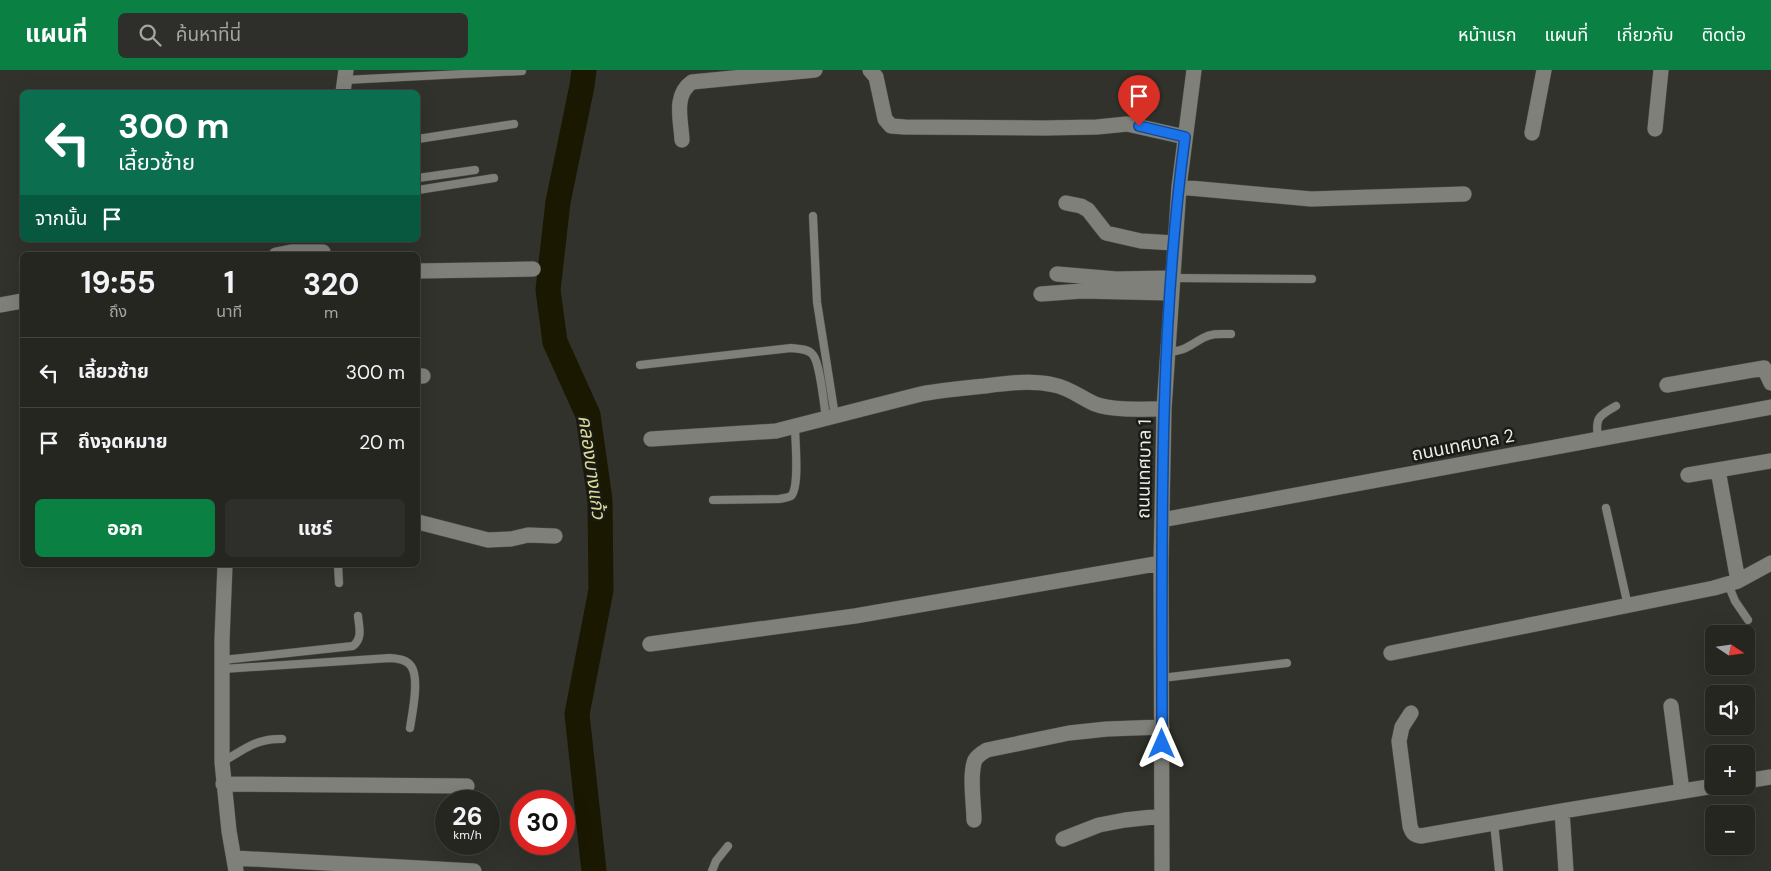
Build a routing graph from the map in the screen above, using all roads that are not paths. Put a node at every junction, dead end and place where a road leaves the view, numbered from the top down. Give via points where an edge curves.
1 (815, 70) edge
2 (870, 70) edge
3 (1194, 70) edge
4 (1544, 70) edge
5 (1661, 70) edge
6 (522, 71) dead end
7 (344, 81) edge
8 (514, 124) dead end
9 (1655, 129) dead end
10 (1532, 133) dead end
11 (1185, 137) junction
12 (420, 139) edge
13 (682, 140) dead end
14 (475, 170) dead end
15 (420, 178) edge
16 (494, 178) dead end
17 (1178, 187) junction
18 (420, 190) edge
19 (1464, 194) dead end
20 (1066, 203) dead end
21 (813, 216) dead end
22 (1174, 244) junction
23 (323, 249) edge
24 (291, 252) edge
25 (533, 269) dead end
26 (420, 271) edge
27 (1057, 274) dead end
28 (1172, 278) junction
29 (1312, 279) dead end
30 (1171, 293) junction
31 (1042, 294) dead end
32 (20, 300) edge
33 (0, 305) edge
34 (1231, 334) dead end
35 (1167, 352) junction
36 (1767, 365) edge
37 (640, 366) dead end
38 (1771, 384) edge
39 (1666, 385) dead end
40 (1616, 406) dead end
41 (1771, 407) edge
42 (1164, 409) junction
43 (830, 417) junction
44 (795, 427) junction
45 (651, 438) dead end
46 (1598, 439) junction
47 (1771, 461) edge
48 (1718, 470) junction
49 (1688, 475) dead end
50 (713, 500) dead end
51 (1606, 508) dead end
52 (1162, 520) junction
53 (420, 523) edge
54 (555, 536) dead end
55 (1161, 563) junction
56 (1771, 563) edge
57 (225, 567) edge
58 (338, 567) edge
59 (339, 583) dead end
60 (1733, 583) junction
61 (1628, 606) junction
62 (358, 616) dead end
63 (1748, 620) dead end
64 (650, 644) dead end
65 (1391, 653) dead end
66 (1287, 663) dead end
67 (223, 665) junction
68 (1162, 678) junction
69 (1671, 706) dead end
70 (1411, 713) dead end
71 (1162, 727) junction
72 (410, 728) dead end
73 (282, 739) dead end
74 (222, 762) junction
75 (1771, 777) edge
76 (1755, 780) edge
77 (223, 784) junction
78 (467, 786) dead end
79 (1705, 787) edge
80 (1682, 791) junction
81 (1562, 811) junction
82 (1162, 816) junction
83 (974, 820) dead end
84 (1494, 823) junction
85 (1063, 839) dead end
86 (728, 846) dead end
87 (235, 865) edge
88 (474, 871) edge
89 (712, 871) edge
90 (1162, 871) edge
91 (1499, 871) edge
92 (1566, 871) edge

1 - 13 street via 692,82 682,92 679,102
2 - 11 street via 876,77 885,120 891,126 1045,128 1127,124
3 - 11 street, ถนนเทศบาล 1
4 - 10 street
5 - 9 street
6 - 7 lane
8 - 12 lane
11 - 17 street, ถนนเทศบาล 1
14 - 15 lane
16 - 18 lane
17 - 19 street via 1311,199
17 - 22 street, ถนนเทศบาล 1
20 - 22 street via 1088,210 1106,233
21 - 43 lane via 817,302
22 - 28 street, ถนนเทศบาล 1
23 - 24 street
25 - 26 street
27 - 28 street
28 - 29 lane
28 - 30 street, ถนนเทศบาล 1
30 - 31 street via 1082,291
30 - 35 street, ถนนเทศบาล 1
32 - 33 street
34 - 35 lane via 1214,334 1180,352
35 - 42 street, ถนนเทศบาล 1
36 - 38 street
36 - 39 street
37 - 43 lane via 804,349 813,355
40 - 46 lane via 1597,420
41 - 46 street, ถนนเทศบาล 2
42 - 43 street via 1107,407 1057,385 1021,382 928,392
42 - 52 street, ถนนเทศบาล 1
43 - 44 street
44 - 45 street via 776,431
44 - 50 lane via 796,484 792,495 779,499
46 - 52 street, ถนนเทศบาล 2
47 - 48 street
48 - 49 street
48 - 60 street
51 - 61 lane
52 - 55 street, ถนนเทศบาล 1
53 - 54 street via 488,540 511,540 528,535
55 - 64 street via 855,616
55 - 68 street, ถนนเทศบาล 1
56 - 60 street
57 - 67 street
58 - 59 lane
60 - 61 street
60 - 63 lane via 1735,601
61 - 65 street
62 - 67 lane via 360,636 353,646
66 - 68 lane
67 - 72 lane via 402,659 411,666 415,675
67 - 74 street
68 - 71 street, ถนนเทศบาล 1
69 - 80 street
70 - 84 street via 1402,727 1399,741 1412,832 1421,836
71 - 82 street, ถนนเทศบาล 1
71 - 83 street via 1107,728 987,750 974,762
73 - 74 lane via 258,741
74 - 77 street
75 - 76 street
77 - 78 street
77 - 87 street
79 - 80 street
80 - 81 street
81 - 84 street
81 - 92 street
82 - 85 street via 1099,825
82 - 90 street, ถนนเทศบาล 1
84 - 91 lane
86 - 89 lane
87 - 88 street

